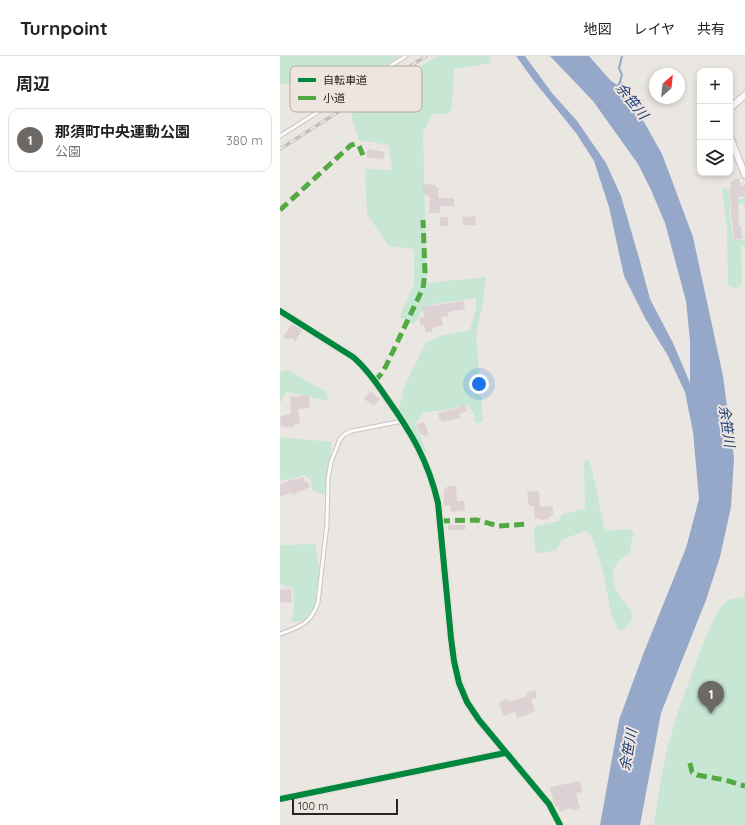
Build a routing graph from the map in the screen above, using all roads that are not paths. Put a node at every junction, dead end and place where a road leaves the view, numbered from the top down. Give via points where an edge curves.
1 (406, 56) edge
2 (390, 66) edge
3 (745, 95) edge
4 (733, 105) edge
5 (318, 112) edge
6 (280, 136) edge
7 (731, 140) edge
8 (745, 175) edge
9 (280, 310) edge
10 (403, 421) junction
11 (280, 634) edge
12 (505, 753) junction
13 (280, 800) edge
14 (560, 825) edge

1 - 2 lane
3 - 4 street
5 - 6 lane
7 - 8 street
9 - 10 street via 362,364
10 - 11 lane via 352,431 340,439 331,462 328,479 327,524 316,610 301,627
10 - 12 street via 424,459 438,503 451,638 459,683 467,702
12 - 13 street
12 - 14 street via 549,804

